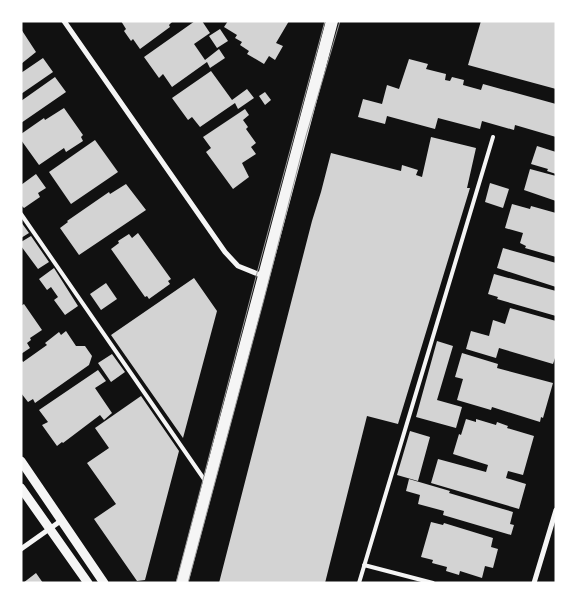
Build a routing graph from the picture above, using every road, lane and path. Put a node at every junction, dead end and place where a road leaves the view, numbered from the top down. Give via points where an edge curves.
1 (64, 21) edge
2 (332, 21) edge
3 (493, 137) dead end
4 (21, 214) edge
5 (263, 276) junction
6 (21, 461) edge
7 (208, 484) junction
8 (21, 488) edge
9 (556, 510) edge
10 (62, 520) junction
11 (50, 529) junction
12 (21, 549) edge
13 (364, 565) junction
14 (88, 583) edge
15 (104, 583) edge
16 (182, 583) edge
17 (359, 583) edge
18 (433, 583) edge
19 (534, 583) edge

1 - 5 street via 225,252 238,266
2 - 5 main road
3 - 13 lane
4 - 7 lane
5 - 7 main road
6 - 10 street
7 - 16 main road
8 - 11 street
9 - 19 street
10 - 11 street
10 - 15 street
11 - 12 street
11 - 14 street
13 - 17 lane
13 - 18 lane

